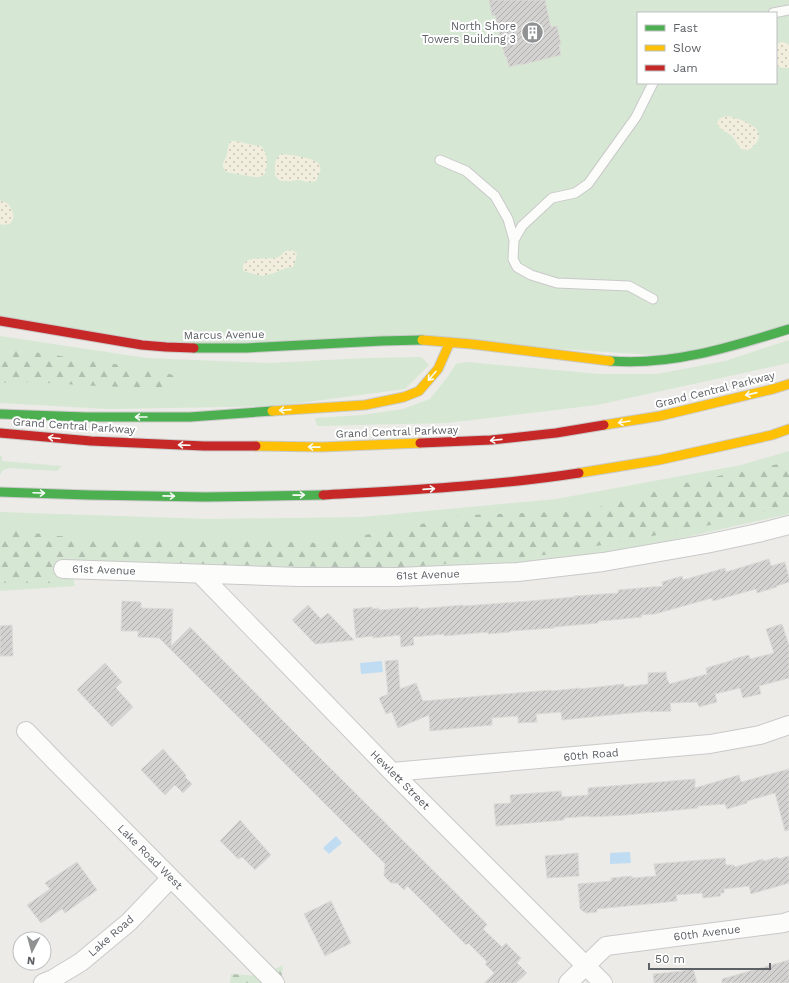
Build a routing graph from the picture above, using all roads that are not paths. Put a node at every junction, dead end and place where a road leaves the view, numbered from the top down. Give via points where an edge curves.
1 (789, 10) edge
2 (777, 12) edge
3 (652, 84) edge
4 (440, 160) dead end
5 (514, 240) junction
6 (653, 299) dead end
7 (0, 321) edge
8 (789, 329) edge
9 (450, 342) junction
10 (789, 384) edge
11 (0, 414) edge
12 (789, 429) edge
13 (0, 433) edge
14 (0, 492) edge
15 (789, 525) edge
16 (63, 568) dead end
17 (200, 574) junction
18 (789, 725) edge
19 (26, 730) dead end
20 (392, 772) junction
21 (171, 878) junction
22 (789, 922) edge
23 (586, 966) junction
24 (43, 983) edge
25 (275, 983) edge
26 (568, 983) edge
27 (603, 983) edge

1 - 2 lane
3 - 5 lane via 636,117 588,184 576,193 552,198 522,226
4 - 5 lane via 466,171 495,196 508,219
5 - 6 lane via 513,259 517,267 531,275 557,283 629,286
7 - 9 main road, Marcus Avenue via 164,347 235,348 399,340
8 - 9 main road, Marcus Avenue via 687,357 641,362 595,360
9 -> 11 main road via 438,369 419,391 404,397 365,405 190,417
10 -> 13 main road, Grand Central Parkway via 660,416 556,433 491,440 314,447 204,446
14 -> 12 main road via 205,497 318,495 430,489 546,478 659,460
15 - 17 street, 61st Avenue via 699,546 603,562 518,572 397,577
16 - 17 street, 61st Avenue
17 - 20 street, Hewlett Street
18 - 20 street, 60th Road via 760,735 710,744
19 - 21 street, Lake Road West
20 - 23 street, Hewlett Street
21 - 24 street, Lake Road via 129,922 81,962
21 - 25 street, Lake Road West
22 - 23 street, 60th Avenue via 606,946
23 - 26 street, 60th Avenue
23 - 27 street, Hewlett Street

